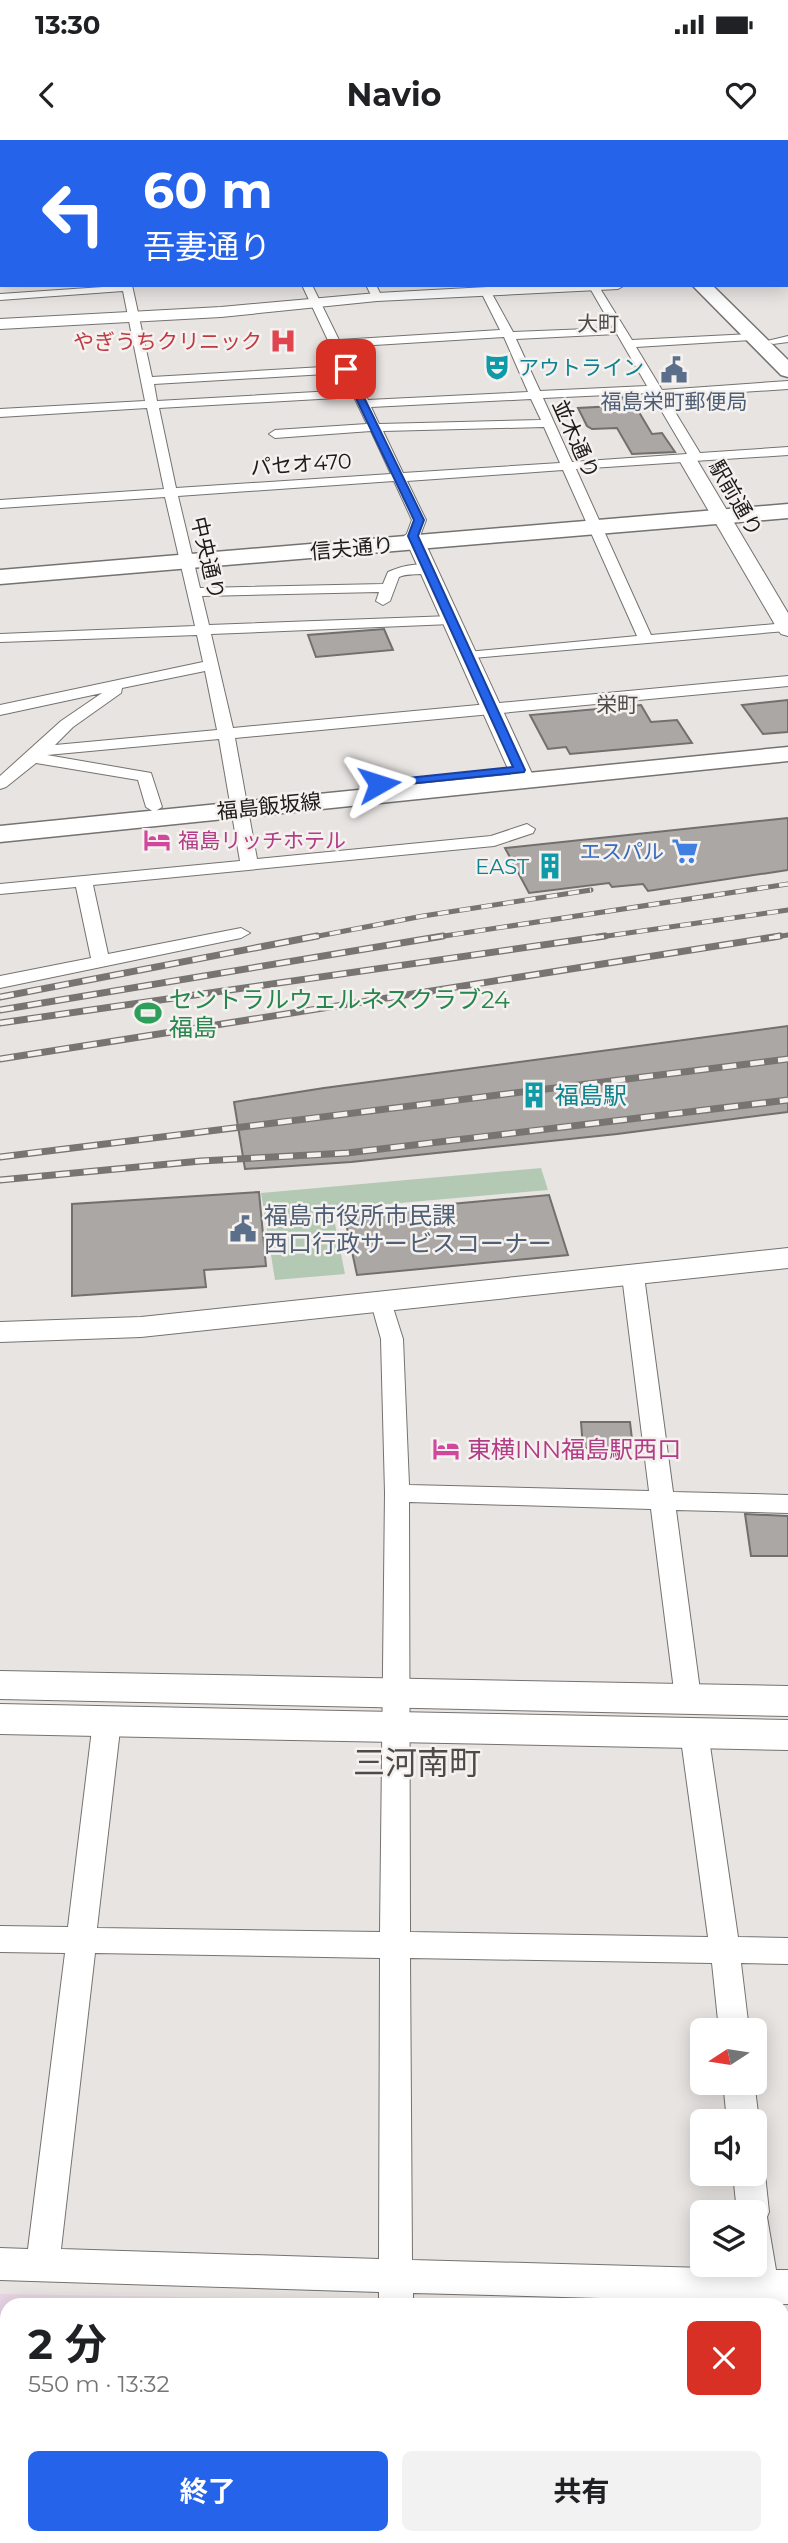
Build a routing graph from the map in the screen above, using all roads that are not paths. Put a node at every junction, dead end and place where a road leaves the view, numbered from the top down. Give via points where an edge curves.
1 (115, 287) edge
2 (127, 287) edge
3 (308, 287) edge
4 (540, 287) edge
5 (597, 287) edge
6 (703, 287) edge
7 (723, 287) edge
8 (484, 288) edge
9 (374, 291) edge
10 (0, 297) edge
11 (316, 303) junction
12 (132, 317) junction
13 (0, 324) edge
14 (620, 331) junction
15 (508, 334) junction
16 (751, 337) junction
17 (334, 344) junction
18 (628, 344) junction
19 (783, 345) edge
20 (346, 369) junction
21 (788, 371) edge
22 (148, 381) junction
23 (788, 385) edge
24 (656, 391) junction
25 (536, 396) junction
26 (361, 399) junction
27 (153, 405) junction
28 (0, 413) edge
29 (548, 423) junction
30 (375, 427) junction
31 (275, 434) dead end
32 (788, 451) edge
33 (688, 460) junction
34 (568, 467) junction
35 (400, 477) junction
36 (170, 492) junction
37 (788, 503) edge
38 (0, 505) edge
39 (788, 511) edge
40 (719, 513) junction
41 (593, 524) junction
42 (415, 539) junction
43 (188, 559) junction
44 (0, 568) edge
45 (428, 569) junction
46 (0, 577) edge
47 (389, 588) junction
48 (194, 592) junction
49 (451, 620) junction
50 (372, 623) junction
51 (787, 629) edge
52 (203, 630) junction
53 (0, 638) edge
54 (646, 639) junction
55 (467, 656) junction
56 (210, 665) junction
57 (788, 681) edge
58 (125, 684) junction
59 (0, 710) edge
60 (492, 710) junction
61 (227, 735) junction
62 (788, 743) edge
63 (36, 754) junction
64 (788, 754) edge
65 (522, 775) junction
66 (0, 784) edge
67 (241, 804) junction
68 (154, 807) junction
69 (0, 822) edge
70 (527, 829) dead end
71 (0, 834) edge
72 (249, 866) junction
73 (83, 880) junction
74 (0, 889) edge
75 (241, 933) dead end
76 (102, 962) junction
77 (0, 982) edge
78 (788, 1258) edge
79 (633, 1276) junction
80 (382, 1303) junction
81 (0, 1332) edge
82 (397, 1493) junction
83 (662, 1499) junction
84 (788, 1504) edge
85 (0, 1685) edge
86 (788, 1701) edge
87 (395, 1711) junction
88 (691, 1715) junction
89 (0, 1718) edge
90 (107, 1721) junction
91 (788, 1735) edge
92 (0, 1939) edge
93 (80, 1942) junction
94 (397, 1946) junction
95 (725, 1950) junction
96 (788, 1951) edge
97 (732, 2018) edge
98 (0, 2264) edge
99 (43, 2264) junction
100 (395, 2289) edge
101 (771, 2293) edge

1 - 10 street
2 - 12 street, 中央通り
3 - 11 street
4 - 8 street
5 - 14 street
6 - 16 highway
7 - 19 highway
8 - 9 street
8 - 15 street, 並木通り
9 - 11 street
11 - 12 street
11 - 17 street
12 - 13 street
12 - 22 street, 中央通り
14 - 15 street
14 - 18 street
15 - 17 street
15 - 25 street, 並木通り
16 - 18 street
16 - 21 highway
17 - 20 street
18 - 24 street
20 - 22 street
20 - 26 street
22 - 27 street, 中央通り
23 - 24 street
24 - 25 street
24 - 33 street via 694,454
25 - 26 street
25 - 29 street, 並木通り
26 - 27 street
26 - 30 street
27 - 28 street
27 - 36 street, 中央通り
29 - 30 street
29 - 34 street, 並木通り
30 - 31 street
30 - 35 street
32 - 33 street, パセオ470
33 - 34 street, パセオ470
33 - 40 street, 駅前通り
34 - 35 street, パセオ470
34 - 41 street, 並木通り
35 - 36 street, パセオ470
35 - 42 street via 419,520
36 - 38 street, パセオ470
36 - 43 street, 中央通り
37 - 40 highway, 信夫通り
39 - 40 highway, 信夫通り
40 - 41 highway, 信夫通り
40 - 51 street, 駅前通り
41 - 42 highway, 信夫通り
41 - 54 street, 並木通り
42 - 43 highway, 信夫通り
42 - 45 street
43 - 44 highway, 信夫通り
43 - 46 highway, 信夫通り
43 - 48 street, 中央通り
45 - 47 street via 393,575
45 - 49 street
47 - 48 street
47 - 50 street
48 - 52 street, 中央通り
49 - 50 street
49 - 55 street
50 - 52 street
51 - 54 street
52 - 53 street
52 - 56 street, 中央通り
54 - 55 street
55 - 60 street
56 - 58 street
56 - 61 street, 中央通り
57 - 60 street
58 - 59 street
58 - 63 street via 67,724
60 - 61 street
60 - 65 street
61 - 63 street
61 - 67 street, 中央通り
62 - 65 main road, 福島飯坂線
63 - 66 street
63 - 68 street via 145,776
64 - 65 main road, 福島飯坂線
65 - 67 main road, 福島飯坂線
67 - 68 main road, 福島飯坂線
67 - 71 main road, 福島飯坂線
67 - 72 street, 中央通り
68 - 69 main road, 福島飯坂線
70 - 72 street via 494,841
72 - 73 street
73 - 74 street
73 - 76 street
75 - 76 street
76 - 77 street
78 - 79 street
79 - 80 street
79 - 83 street
80 - 81 street via 106,1329
80 - 82 street via 393,1339
82 - 83 street
82 - 87 street
83 - 84 street
83 - 88 street
85 - 87 street
86 - 88 street
87 - 88 street
87 - 90 street
87 - 94 street
88 - 91 street
88 - 95 street
89 - 90 street
90 - 93 street
92 - 93 street
93 - 94 street
93 - 99 street
94 - 95 street
94 - 100 street
95 - 96 street
95 - 97 street
98 - 99 street
99 - 100 street
100 - 101 street

